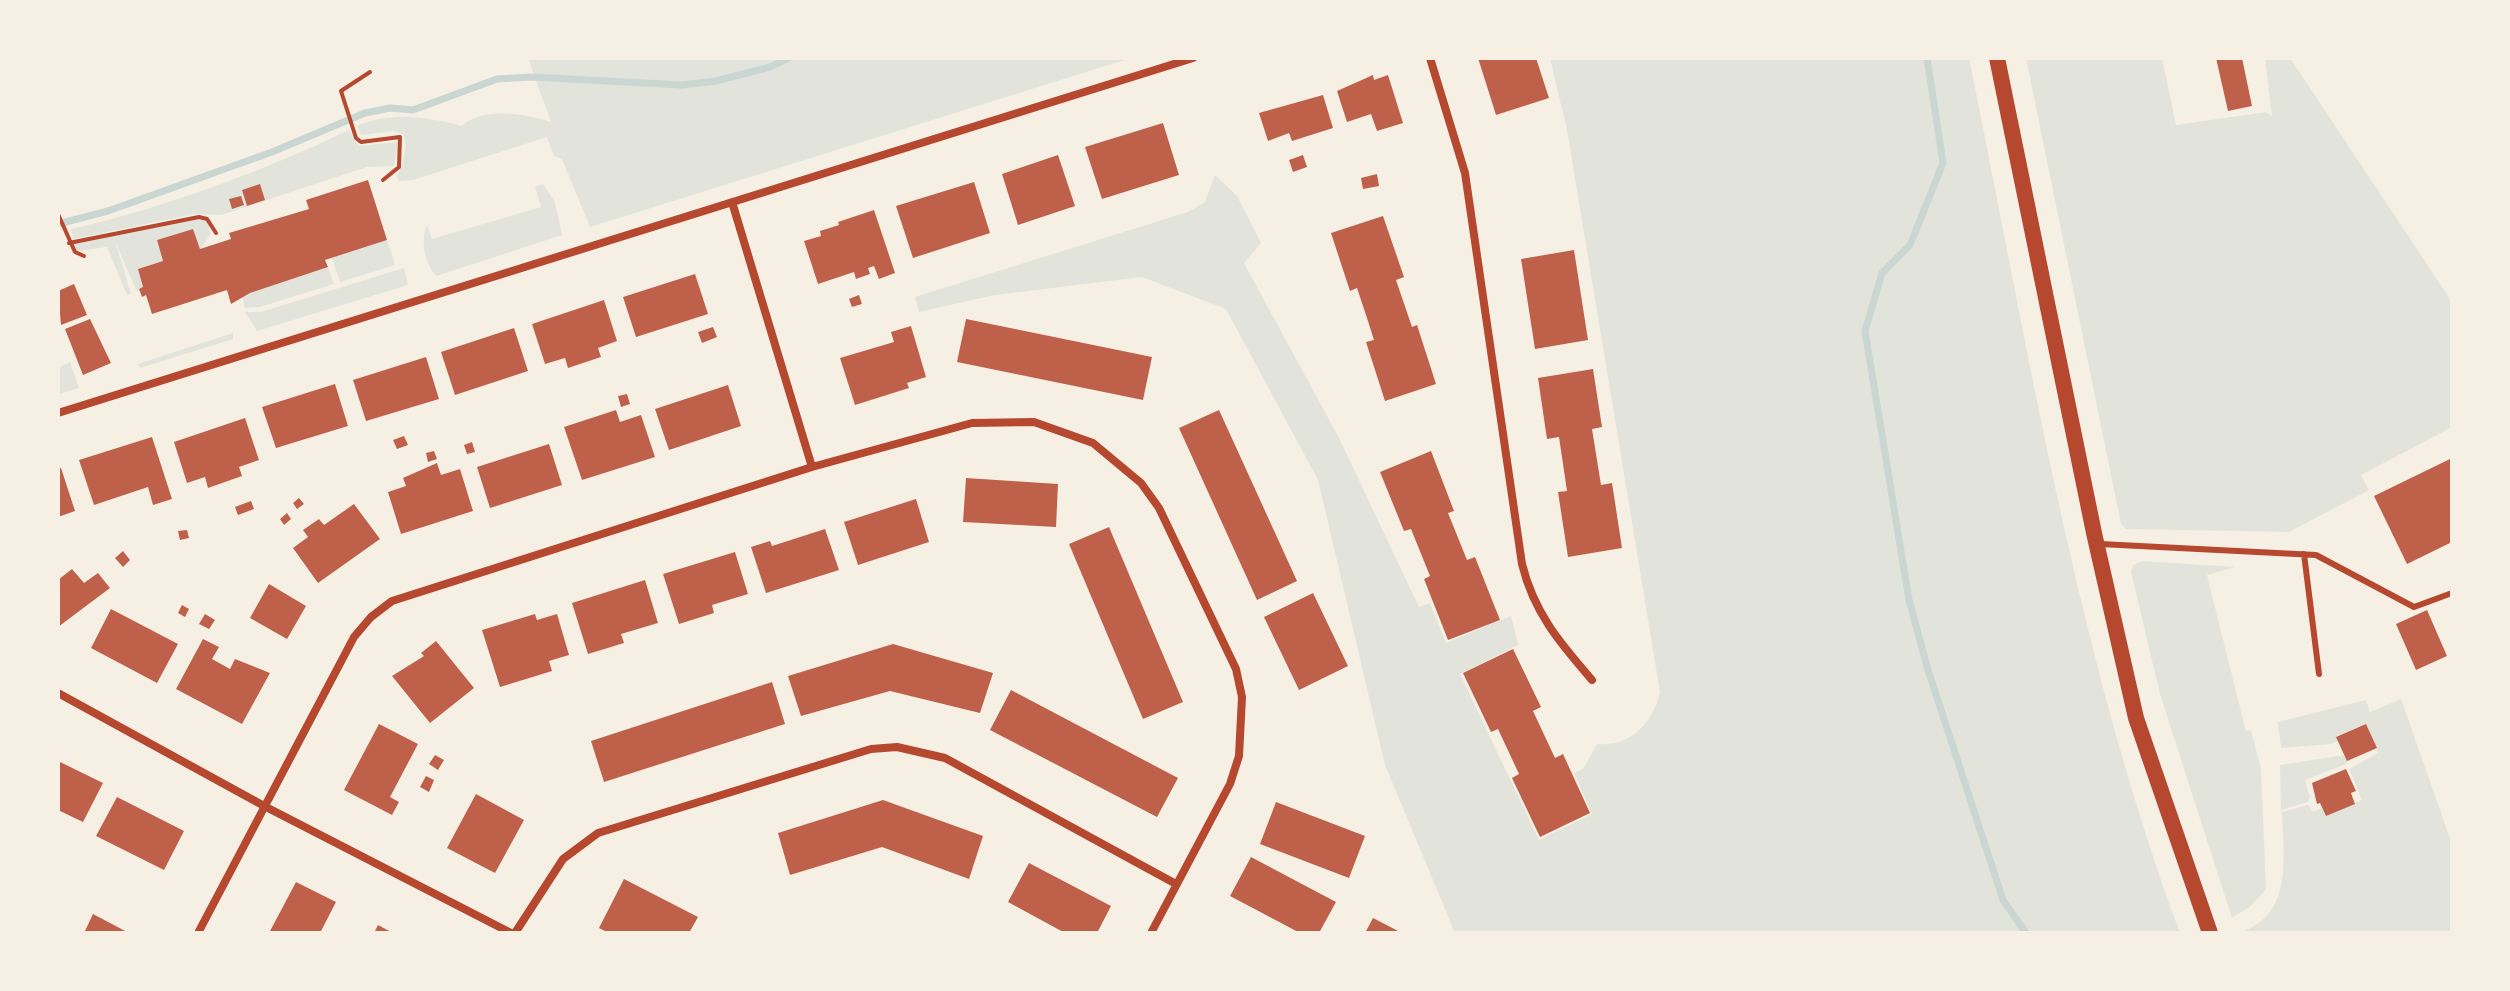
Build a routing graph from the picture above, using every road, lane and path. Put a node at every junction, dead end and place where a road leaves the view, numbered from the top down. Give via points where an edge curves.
1 (1193, 58) edge
2 (1430, 58) edge
3 (1997, 58) edge
4 (370, 72) dead end
5 (383, 180) dead end
6 (732, 202) junction
7 (58, 214) edge
8 (216, 233) dead end
9 (69, 243) junction
10 (84, 256) dead end
11 (58, 413) edge
12 (812, 467) junction
13 (2097, 544) junction
14 (2304, 554) junction
15 (2452, 593) edge
16 (2319, 674) dead end
17 (1592, 680) dead end
18 (58, 693) edge
19 (266, 807) junction
20 (1176, 884) junction
21 (198, 933) edge
22 (513, 933) edge
23 (1151, 933) edge
24 (2210, 933) edge

1 - 6 street
2 - 17 street via 1465,173 1529,594 1545,625
3 - 13 main road
4 - 5 path via 341,91 361,142 400,137 399,167
6 - 11 street
6 - 12 street
7 - 9 path
8 - 9 path via 207,219 199,217
9 - 10 path
12 - 19 street via 392,601 354,637
12 - 20 street via 972,423 1003,420 1065,430 1093,443 1141,483 1159,508 1225,641 1242,697 1239,756 1230,784
13 - 14 lane
13 - 24 main road via 2136,718
14 - 15 lane via 2316,555 2414,607
14 - 16 lane
18 - 19 street
19 - 21 street
19 - 22 street
20 - 22 street via 945,758 884,748 598,833 563,859
20 - 23 street

